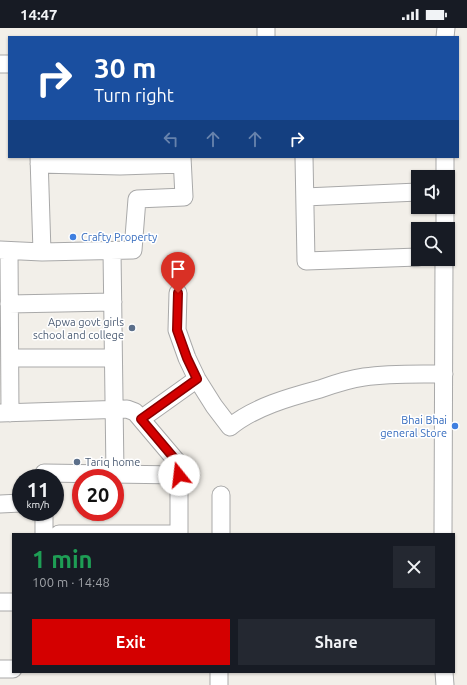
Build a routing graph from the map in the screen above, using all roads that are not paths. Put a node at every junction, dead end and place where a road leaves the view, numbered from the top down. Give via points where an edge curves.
1 (304, 158) edge
2 (445, 158) edge
3 (39, 160) edge
4 (182, 161) edge
5 (445, 170) edge
6 (411, 192) edge
7 (305, 197) junction
8 (112, 250) junction
9 (4, 251) edge
10 (42, 252) junction
11 (411, 257) edge
12 (444, 266) edge
13 (178, 293) dead end
14 (113, 302) junction
15 (9, 304) junction
16 (10, 358) junction
17 (113, 358) junction
18 (444, 374) junction
19 (197, 379) junction
20 (114, 410) junction
21 (5, 413) edge
22 (141, 419) junction
23 (115, 469) edge
24 (124, 473) edge
25 (179, 475) junction
26 (221, 495) dead end
27 (12, 503) edge
28 (0, 504) edge
29 (44, 521) edge
30 (44, 533) edge
31 (179, 533) edge
32 (221, 533) edge
33 (443, 533) edge
34 (0, 602) edge
35 (12, 602) edge
36 (0, 669) edge
37 (12, 669) edge
38 (219, 673) edge
39 (444, 673) edge
40 (219, 685) edge
41 (445, 685) edge

1 - 7 street
2 - 5 street
3 - 4 street via 120,166
3 - 10 street
4 - 8 street via 184,197 137,199 133,250
6 - 7 street
7 - 11 street via 306,260
8 - 10 street
8 - 14 street
9 - 10 street
9 - 15 street
12 - 18 street
13 - 19 street via 177,330
14 - 15 street
14 - 17 street
15 - 16 street
16 - 17 street
16 - 21 street
17 - 20 street
18 - 19 street via 389,374 363,377 286,398 240,419 230,427
18 - 33 street
19 - 22 street
20 - 21 street
20 - 22 street via 127,409 135,412
20 - 23 street
22 - 25 street via 179,464
24 - 25 street
25 - 31 street
26 - 32 street
27 - 28 street
29 - 30 street
34 - 35 street
36 - 37 street
38 - 40 street
39 - 41 street

